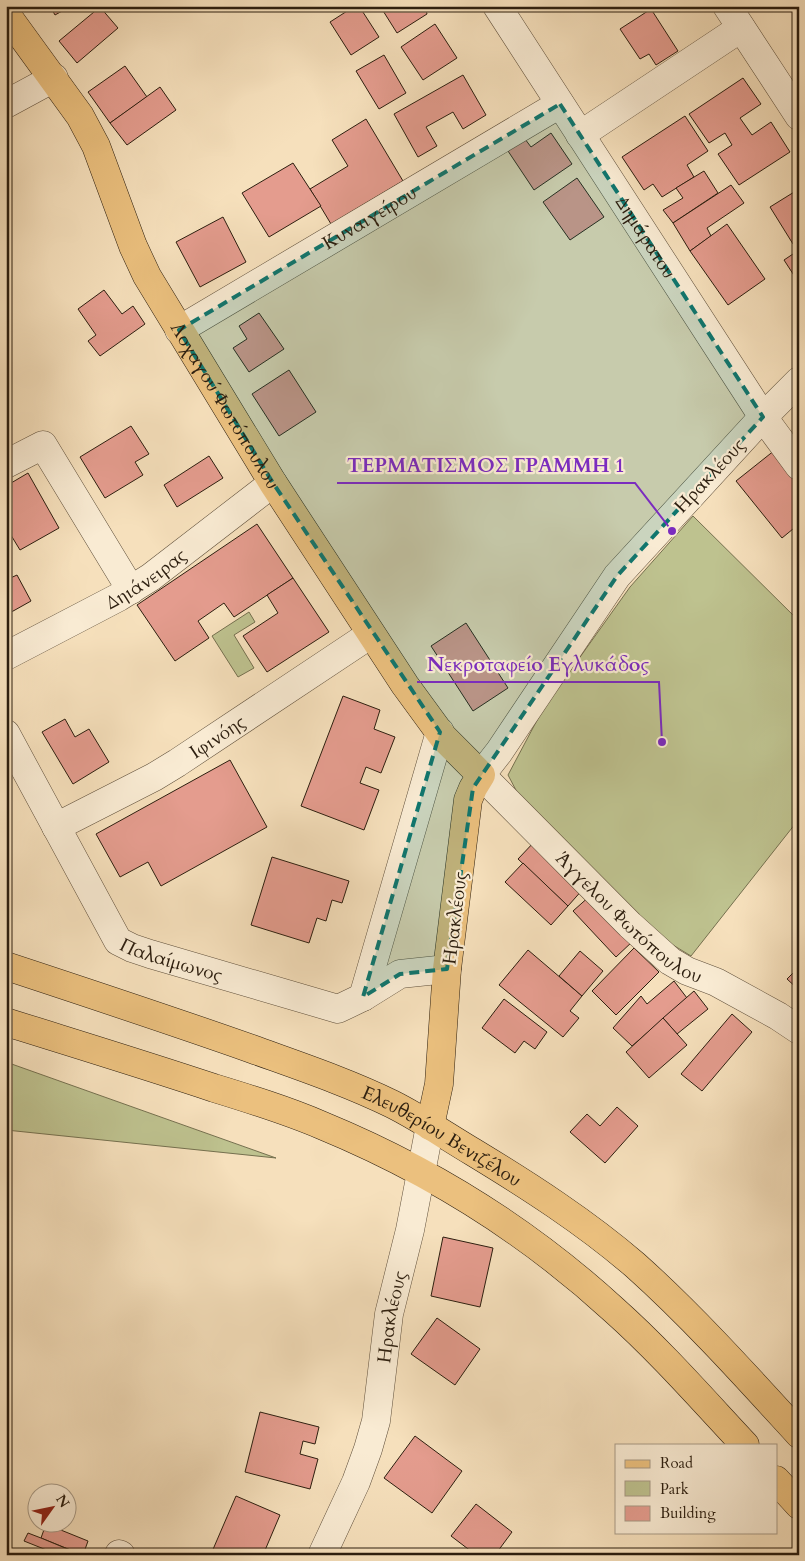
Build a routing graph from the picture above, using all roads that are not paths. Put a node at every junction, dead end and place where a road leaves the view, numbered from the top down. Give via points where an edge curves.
1 (497, 6) edge
2 (6, 14) edge
3 (734, 17) edge
4 (54, 78) junction
5 (6, 104) edge
6 (560, 104) junction
7 (799, 116) edge
8 (580, 135) junction
9 (179, 330) junction
10 (799, 381) edge
11 (763, 417) junction
12 (6, 464) edge
13 (799, 466) edge
14 (273, 483) junction
15 (131, 590) junction
16 (371, 634) junction
17 (6, 656) edge
18 (440, 732) junction
19 (6, 734) edge
20 (481, 775) junction
21 (56, 827) junction
22 (6, 966) edge
23 (447, 969) junction
24 (363, 997) junction
25 (6, 1022) edge
26 (799, 1030) edge
27 (430, 1126) junction
28 (420, 1172) junction
29 (799, 1434) edge
30 (744, 1444) edge
31 (778, 1482) edge
32 (799, 1505) edge
33 (322, 1555) edge

1 - 6 street, Δημάρατου
2 - 4 main road, Λοχαγού Φωτόπουλου
3 - 7 street
3 - 8 street
4 - 5 street
4 - 9 main road, Λοχαγού Φωτόπουλου via 96,146 133,246
6 - 8 street, Δημάρατου
6 - 9 street, Κυναιγείρου
8 - 11 street, Δημάρατου
9 - 14 main road, Λοχαγού Φωτόπουλου
10 - 11 street, Ηρακλέους
11 - 13 street, Δημάρατου
11 - 20 street, Ηρακλέους via 617,576
12 - 15 street via 43,445
14 - 15 street, Δηιάνειρας
14 - 16 main road, Λοχαγού Φωτόπουλου
15 - 17 street, Δηιάνειρας
16 - 18 main road, Λοχαγού Φωτόπουλου
16 - 21 street, Ιφινόης via 177,763
18 - 20 main road, Λοχαγού Φωτόπουλου
18 - 24 street
19 - 21 street, Παλαίμωνος
20 - 23 main road, Ηρακλέους via 468,800
20 - 26 street, Άγγελου Φωτόπουλου via 670,961 716,982
21 - 24 street, Παλαίμωνος via 118,941 150,954 338,1009
22 - 27 main road, Ελευθερίου Βενιζέλου via 303,1067 392,1104
23 - 24 street, Παλαίμωνος via 400,974
23 - 27 main road, Ηρακλέους via 439,1084
25 - 28 main road via 304,1118
27 - 28 street, Ηρακλέους
27 - 29 main road, Ελευθερίου Βενιζέλου via 539,1193 608,1242 704,1333
28 - 30 main road via 518,1233 587,1286 643,1337
28 - 33 street, Ηρακλέους via 410,1230 389,1314 376,1421 356,1482
31 - 32 main road

